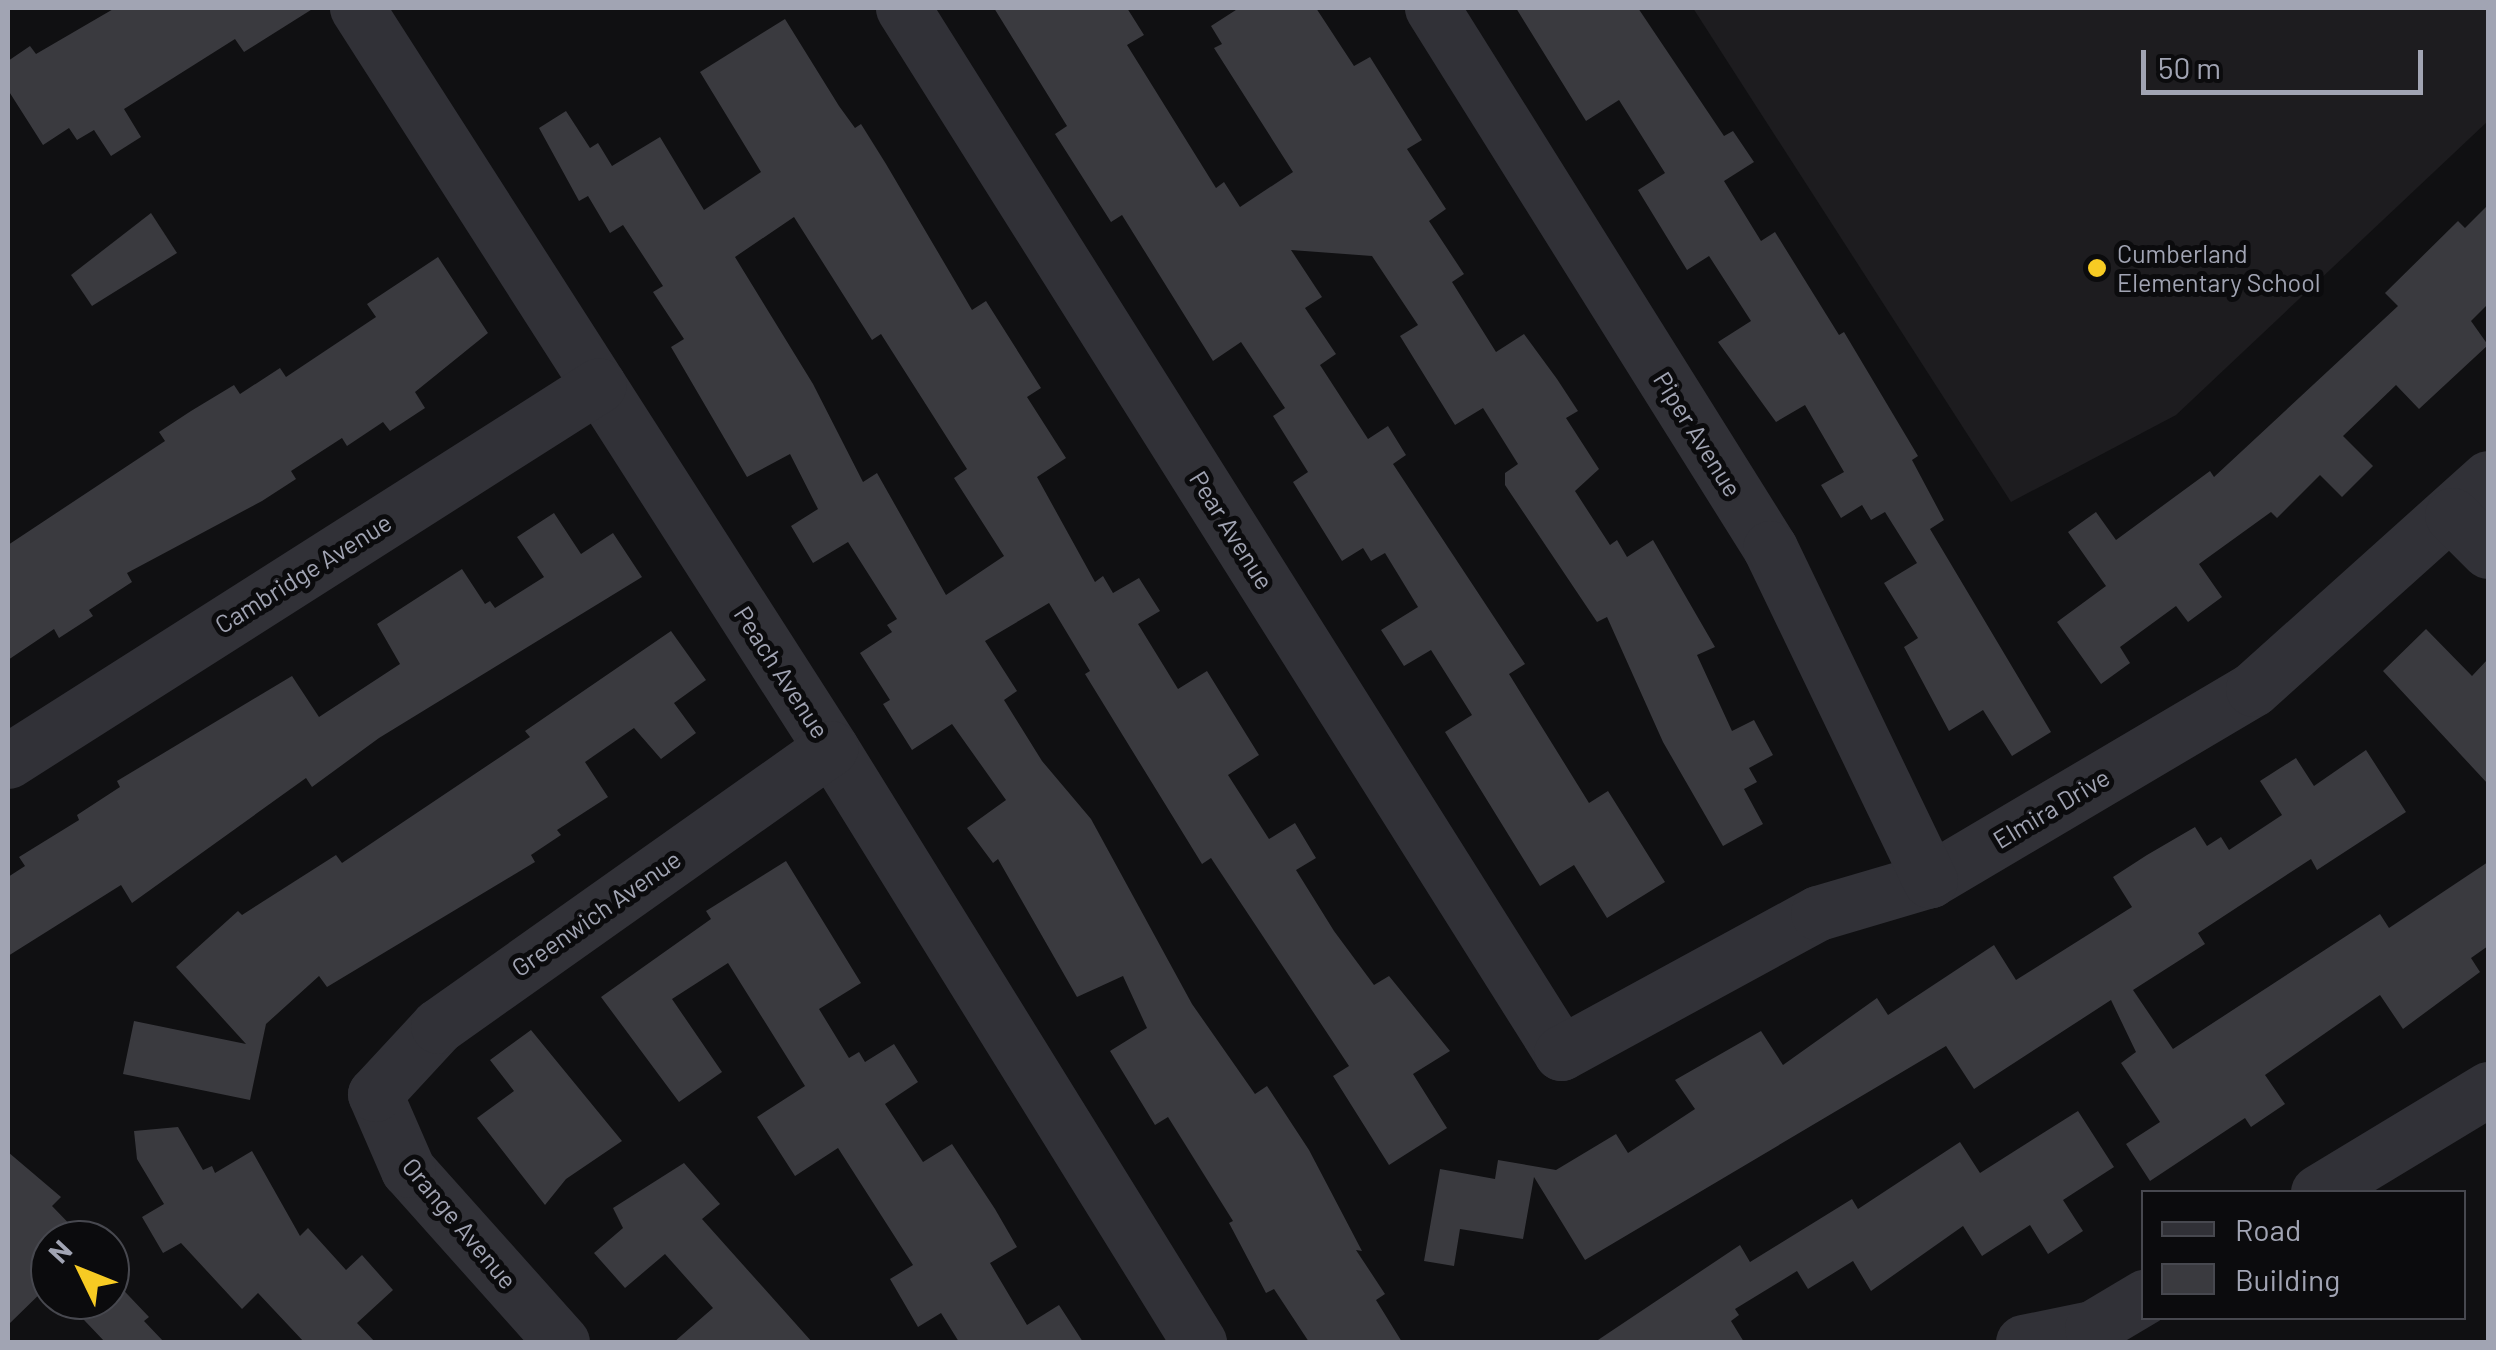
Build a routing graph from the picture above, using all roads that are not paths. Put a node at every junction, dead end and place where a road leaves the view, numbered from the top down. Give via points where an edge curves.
1 (357, 8) edge
2 (903, 8) edge
3 (1432, 8) edge
4 (598, 385) junction
5 (2476, 515) edge
6 (831, 748) junction
7 (8, 761) edge
8 (1930, 880) junction
9 (1560, 1053) joint
10 (375, 1094) joint
11 (2487, 1095) edge
12 (2321, 1190) edge
13 (2141, 1299) edge
14 (562, 1342) edge
15 (1200, 1342) edge
16 (2023, 1342) edge

1 - 4 street, Peach Avenue
2 - 9 street, Pear Avenue
3 - 8 street, Piper Avenue via 1770,548
4 - 6 street, Peach Avenue
4 - 7 street, Cambridge Avenue
5 - 8 street, Elmira Drive via 2253,689
6 - 10 street, Greenwich Avenue via 438,1026
6 - 15 street, Peach Avenue
8 - 9 street, Elmira Drive via 1818,914
10 - 14 street, Orange Avenue via 408,1170
11 - 12 street
13 - 16 street via 2092,1328

